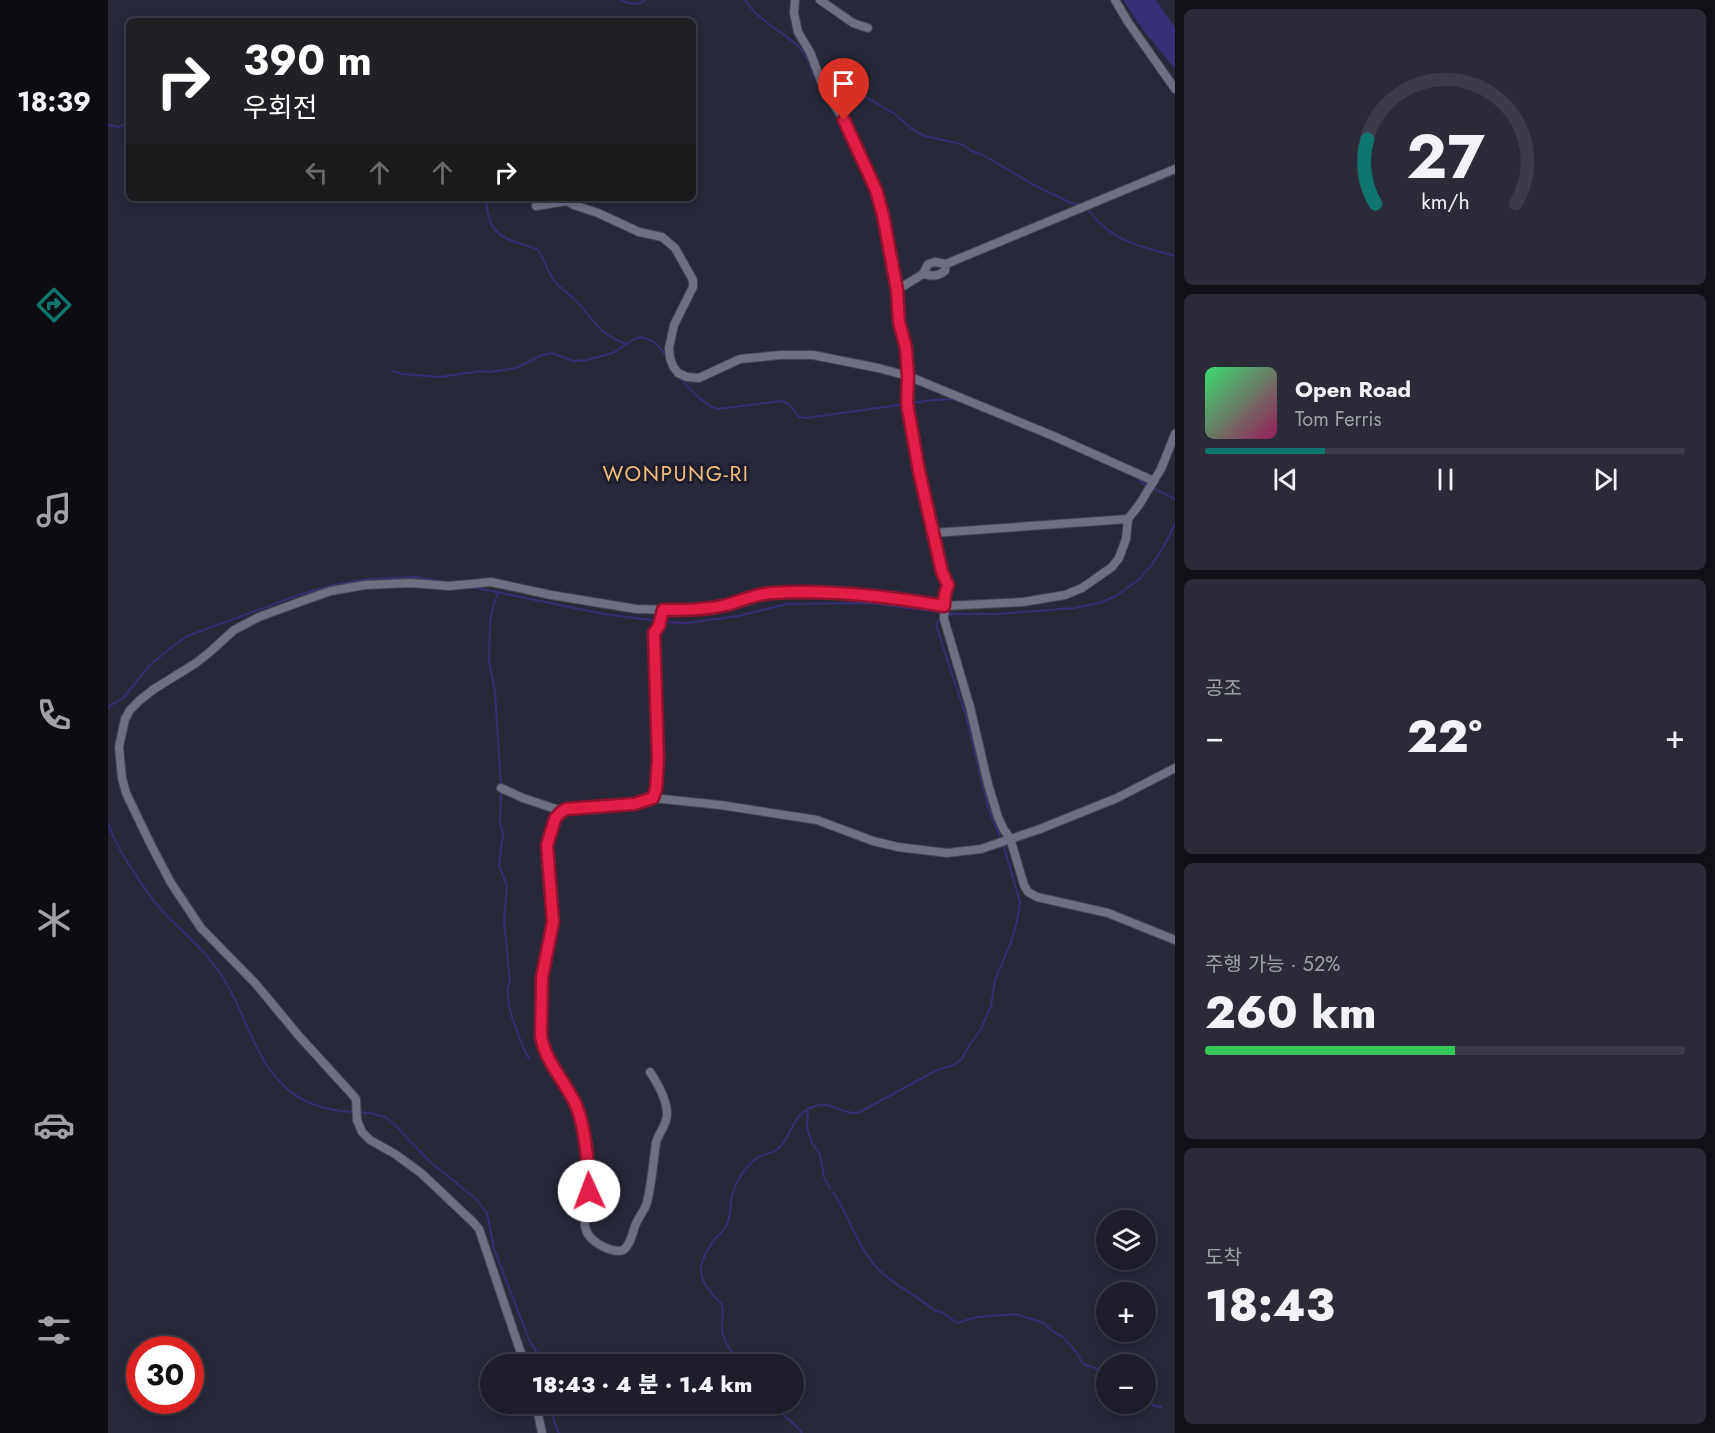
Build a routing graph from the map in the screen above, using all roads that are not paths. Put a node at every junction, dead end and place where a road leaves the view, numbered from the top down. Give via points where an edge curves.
1 (795, 0) edge
2 (820, 0) edge
3 (1115, 0) edge
4 (868, 28) dead end
5 (1175, 89) edge
6 (1175, 169) edge
7 (536, 206) dead end
8 (946, 264) junction
9 (923, 274) junction
10 (897, 290) junction
11 (908, 376) junction
12 (1175, 434) edge
13 (1154, 481) junction
14 (1128, 519) junction
15 (933, 533) junction
16 (944, 606) junction
17 (663, 610) junction
18 (1175, 768) edge
19 (501, 788) dead end
20 (653, 798) junction
21 (566, 809) junction
22 (1010, 838) junction
23 (1175, 940) edge
24 (650, 1072) dead end
25 (521, 1354) edge
26 (538, 1414) edge
27 (542, 1433) edge

1 - 10 street via 798,32 876,190
2 - 4 street via 853,23
3 - 5 street
6 - 8 street
7 - 11 street via 567,201 639,232 662,237 675,248 693,280 669,348 678,373 699,378 740,358 797,355 845,360
8 - 9 street via 928,264
8 - 9 street via 939,275
9 - 10 street
10 - 11 street
11 - 13 street
11 - 15 street via 907,403
12 - 13 street
13 - 14 street
14 - 15 street
14 - 16 street via 1119,558 1082,588 1023,602
15 - 16 street via 948,585
16 - 17 street via 872,595 782,592 708,608
16 - 22 street via 944,619 988,784 998,818
17 - 20 street via 654,633 658,759
17 - 25 street via 636,609 491,582 348,587 259,617 234,630 196,663 140,700 130,710 121,733 120,761 126,793 171,883 201,928 350,1092 356,1100 362,1132 421,1173 479,1229
18 - 22 street via 1117,798
19 - 21 street via 559,810
20 - 21 street via 634,804
20 - 22 street via 817,820 873,841 947,853 981,849
21 - 24 street via 555,819 547,845 553,922 542,977 542,1045 579,1115 589,1167 585,1226 588,1235 616,1251 627,1247 645,1209 656,1140 667,1118 661,1092
22 - 23 street via 1028,892 1108,913
26 - 27 street

